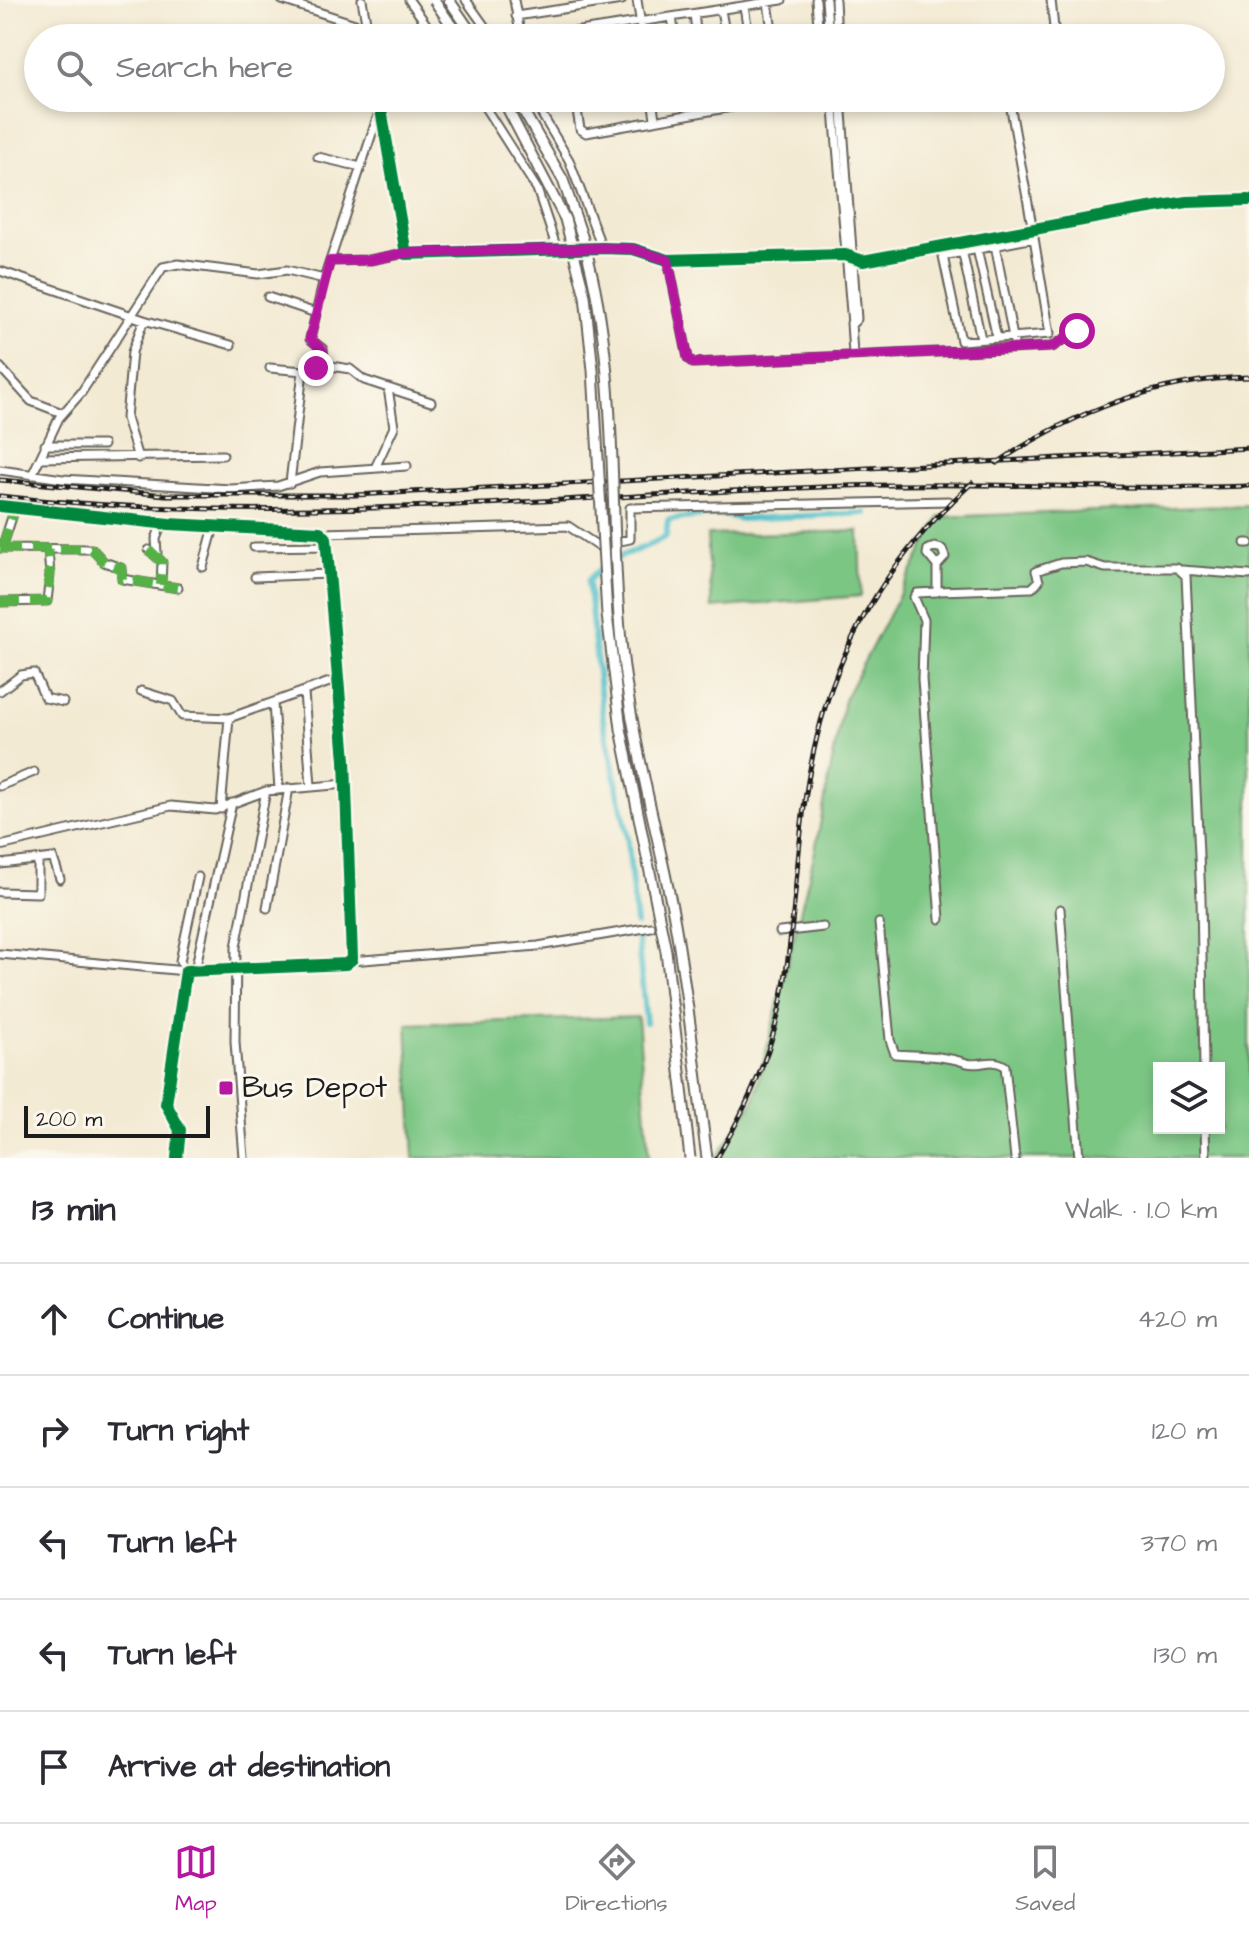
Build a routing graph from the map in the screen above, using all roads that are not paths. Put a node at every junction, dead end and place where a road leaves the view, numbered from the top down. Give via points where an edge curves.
1 (282, 0) edge
2 (362, 0) edge
3 (409, 0) edge
4 (436, 0) edge
5 (449, 0) edge
6 (466, 0) edge
7 (514, 0) edge
8 (622, 0) edge
9 (637, 0) edge
10 (782, 0) edge
11 (816, 0) edge
12 (826, 0) edge
13 (835, 0) edge
14 (1051, 0) edge
15 (768, 2) junction
16 (744, 6) junction
17 (721, 10) junction
18 (417, 11) junction
19 (694, 14) junction
20 (516, 16) junction
21 (672, 17) junction
22 (640, 22) junction
23 (355, 24) edge
24 (366, 24) edge
25 (426, 24) edge
26 (451, 24) edge
27 (465, 24) edge
28 (483, 24) edge
29 (518, 24) edge
30 (628, 24) edge
31 (673, 24) edge
32 (695, 24) edge
33 (724, 24) edge
34 (747, 24) edge
35 (771, 24) edge
36 (818, 24) edge
37 (828, 24) edge
38 (836, 24) edge
39 (1054, 24) edge
40 (379, 112) edge
41 (382, 112) edge
42 (488, 112) edge
43 (509, 112) edge
44 (524, 112) edge
45 (540, 112) edge
46 (578, 112) edge
47 (654, 112) edge
48 (697, 112) edge
49 (834, 112) edge
50 (842, 112) edge
51 (1012, 112) edge
52 (655, 119) junction
53 (318, 157) dead end
54 (361, 167) junction
55 (1249, 200) edge
56 (1033, 231) junction
57 (994, 241) junction
58 (602, 248) junction
59 (962, 248) junction
60 (557, 249) junction
61 (977, 249) junction
62 (405, 253) junction
63 (848, 256) junction
64 (668, 260) junction
65 (330, 261) junction
66 (0, 271) edge
67 (324, 279) junction
68 (268, 297) dead end
69 (316, 313) junction
70 (131, 315) junction
71 (144, 320) junction
72 (1077, 331) dead end
73 (1013, 337) junction
74 (997, 338) junction
75 (982, 339) junction
76 (231, 345) dead end
77 (1015, 348) junction
78 (982, 349) junction
79 (853, 354) junction
80 (324, 364) junction
81 (0, 367) edge
82 (270, 368) dead end
83 (303, 371) junction
84 (388, 388) junction
85 (431, 402) dead end
86 (62, 413) junction
87 (45, 445) junction
88 (103, 445) dead end
89 (223, 455) dead end
90 (40, 458) junction
91 (138, 458) junction
92 (407, 466) dead end
93 (375, 468) junction
94 (0, 470) edge
95 (32, 475) junction
96 (290, 483) junction
97 (949, 501) dead end
98 (0, 506) edge
99 (15, 508) junction
100 (162, 523) junction
101 (214, 527) junction
102 (323, 533) junction
103 (327, 546) junction
104 (254, 547) dead end
105 (1, 548) edge
106 (48, 550) junction
107 (937, 566) dead end
108 (203, 567) dead end
109 (1182, 570) junction
110 (329, 574) junction
111 (1249, 575) edge
112 (255, 577) dead end
113 (161, 585) junction
114 (178, 588) dead end
115 (937, 591) junction
116 (0, 602) edge
117 (338, 679) junction
118 (0, 691) edge
119 (141, 691) dead end
120 (304, 692) junction
121 (63, 702) dead end
122 (273, 703) junction
123 (229, 718) junction
124 (34, 772) dead end
125 (346, 784) junction
126 (0, 786) edge
127 (311, 786) junction
128 (289, 788) junction
129 (279, 789) junction
130 (266, 791) junction
131 (232, 803) junction
132 (221, 809) junction
133 (0, 846) edge
134 (38, 861) junction
135 (0, 864) edge
136 (198, 877) dead end
137 (60, 879) dead end
138 (0, 892) edge
139 (267, 908) dead end
140 (1060, 909) dead end
141 (940, 919) dead end
142 (188, 921) junction
143 (879, 923) dead end
144 (206, 925) junction
145 (651, 927) dead end
146 (823, 927) dead end
147 (780, 932) dead end
148 (0, 954) edge
149 (351, 961) junction
150 (195, 970) junction
151 (235, 970) junction
152 (186, 971) junction
153 (1204, 1062) edge
154 (1205, 1134) edge
155 (177, 1158) edge
156 (244, 1158) edge
157 (690, 1158) edge
158 (707, 1158) edge
159 (1015, 1158) edge
160 (1079, 1158) edge
161 (1206, 1158) edge

1 - 23 street
2 - 24 street
3 - 18 street
4 - 18 street
4 - 26 main road, bridge
5 - 27 main road
6 - 28 street
7 - 20 street
8 - 20 street
9 - 22 street
10 - 15 street
11 - 36 street
12 - 37 street
13 - 38 street
14 - 39 street
15 - 16 street
15 - 35 street
16 - 17 street
16 - 34 street
17 - 19 street
17 - 33 street
18 - 25 street
19 - 21 street
19 - 32 street
20 - 29 street
21 - 22 street
21 - 31 street
22 - 30 street
40 - 54 street
41 - 62 street
42 - 60 street via 537,189
43 - 157 main road, bridge via 565,219 585,296 621,729 666,951
44 - 158 main road, bridge via 563,180 595,279 622,652 644,789 672,911
45 - 58 street via 569,160
46 - 52 street via 580,129 586,133
47 - 52 street
48 - 52 street
49 - 63 street
50 - 63 street
51 - 56 street
53 - 54 street
54 - 65 street
55 - 56 street via 1187,202
56 - 57 street
57 - 59 street
57 - 61 street
57 - 73 street
57 - 73 street via 1034,238 1050,334
58 - 60 street
58 - 64 street via 633,249
59 - 61 street
59 - 63 street via 870,260
59 - 75 street
59 - 75 street via 943,256 961,341
60 - 62 street
61 - 74 street
62 - 65 street
63 - 64 street
63 - 79 street via 857,319 851,323
64 - 79 street via 691,362
65 - 67 street
66 - 70 street
67 - 69 street
67 - 70 street via 287,270 258,274 173,264 159,271
68 - 69 street
69 - 80 street via 310,338 323,349
70 - 71 street
70 - 86 street via 81,393
71 - 76 street
71 - 91 street via 132,352 126,418
72 - 77 street via 1055,346
73 - 74 street
73 - 77 street
74 - 75 street
75 - 78 street
77 - 78 street
78 - 79 street
80 - 83 street
80 - 84 street via 350,369
81 - 86 street via 31,401
82 - 83 street
83 - 96 street
84 - 85 street
84 - 93 street via 394,427
86 - 87 street
87 - 88 street
87 - 90 street
89 - 91 street
90 - 91 street
90 - 95 street
92 - 93 street
93 - 96 street via 320,472
94 - 95 street
95 - 96 street via 203,489
97 - 102 street via 630,508 630,539 598,546 568,526
98 - 99 street
99 - 100 street
99 - 105 street
100 - 101 street
100 - 113 street via 153,552 162,562
101 - 102 street
101 - 108 street
102 - 103 street
103 - 104 street
103 - 110 street
105 - 106 street
106 - 113 street via 92,549 104,562 121,568 122,579
106 - 116 street via 47,601
107 - 115 street
109 - 111 street
109 - 115 street via 1061,563 1036,571 1039,581 1032,588
109 - 153 street via 1189,603
110 - 112 street
110 - 117 street
113 - 114 street
115 - 141 street via 914,597 924,620 922,679
117 - 120 street
117 - 125 street
118 - 121 street via 21,675 34,673 45,698
119 - 123 street via 173,701 182,716
120 - 122 street
120 - 127 street
122 - 123 street
122 - 129 street
123 - 132 street
124 - 126 street
125 - 127 street
125 - 149 street
127 - 128 street
128 - 129 street
128 - 139 street
129 - 130 street
130 - 131 street
130 - 151 street
131 - 132 street
131 - 144 street
132 - 133 street via 171,806
134 - 135 street
134 - 137 street via 54,858
134 - 138 street via 38,893
136 - 142 street
140 - 160 street
142 - 144 street
142 - 152 street via 180,961
143 - 159 street via 895,1054 947,1055 970,1064 998,1061 1005,1066
144 - 150 street
145 - 149 street via 538,946
146 - 147 street
148 - 152 street
149 - 151 street
150 - 151 street
150 - 152 street
151 - 156 street
152 - 155 street via 166,1104 180,1130
154 - 161 street

